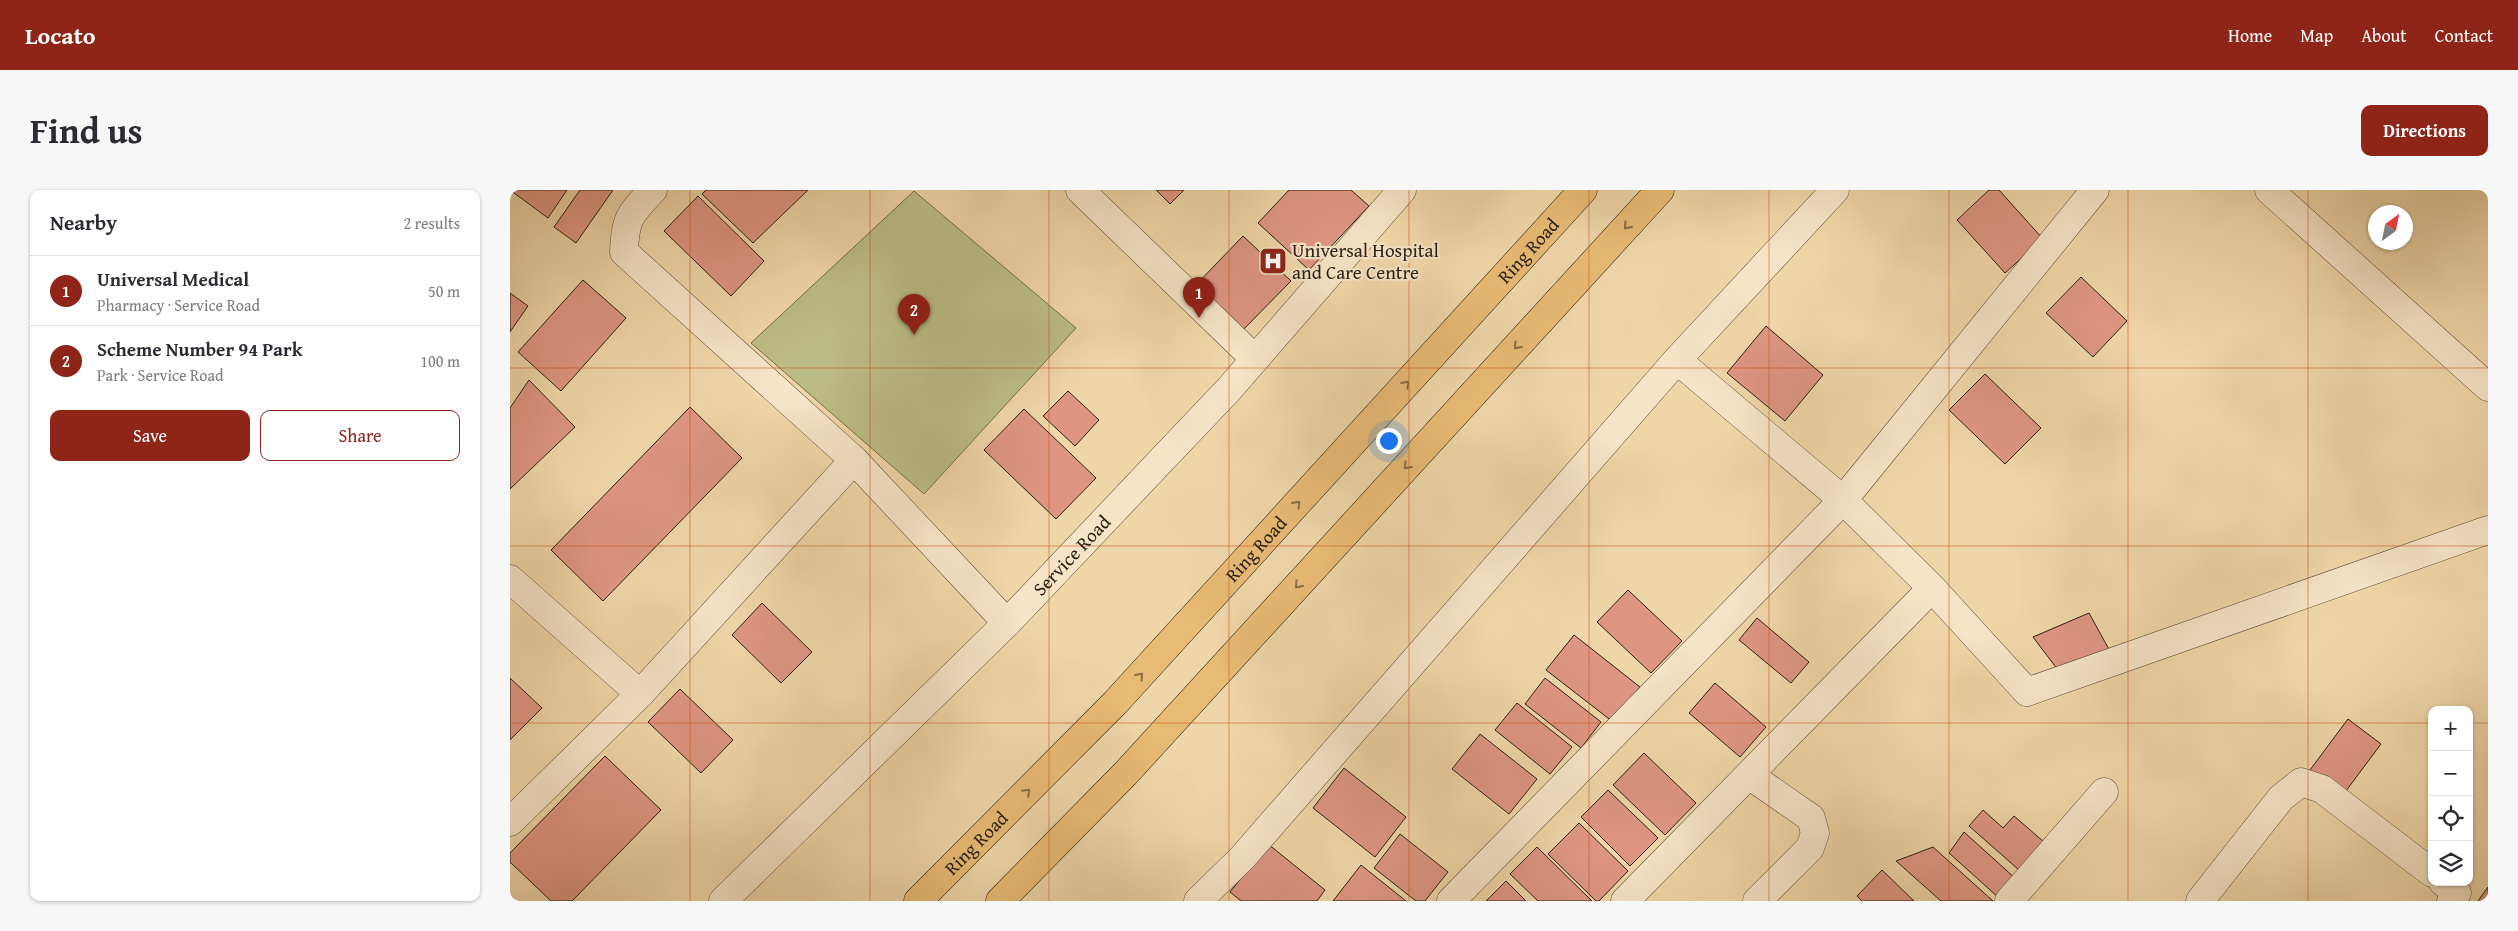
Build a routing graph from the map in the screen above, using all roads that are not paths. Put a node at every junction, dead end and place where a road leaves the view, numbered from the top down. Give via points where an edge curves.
1 (653, 190) edge
2 (1080, 190) edge
3 (1402, 190) edge
4 (1583, 190) edge
5 (1660, 190) edge
6 (1834, 190) edge
7 (2095, 190) edge
8 (2269, 190) edge
9 (1255, 359) junction
10 (1677, 360) junction
11 (2488, 387) edge
12 (854, 460) junction
13 (1843, 500) junction
14 (2488, 530) edge
15 (510, 578) edge
16 (1932, 588) junction
17 (1007, 623) junction
18 (640, 694) junction
19 (1749, 775) junction
20 (2104, 792) dead end
21 (510, 822) edge
22 (2428, 870) edge
23 (723, 901) edge
24 (918, 901) edge
25 (1000, 901) edge
26 (1198, 901) edge
27 (1451, 901) edge
28 (1625, 901) edge
29 (1757, 901) edge
30 (2009, 901) edge
31 (2200, 901) edge

1 - 12 street via 634,210 624,228 624,252
2 - 9 street
3 - 9 street, Service Road
24 -> 4 main road, Ring Road via 1115,703
5 -> 25 main road via 1132,767
6 - 10 street
7 - 13 street
8 - 11 street
9 - 17 street, Service Road
10 - 13 street
10 - 26 street via 1242,858
12 - 17 street
12 - 18 street
13 - 16 street
13 - 27 street
14 - 16 street via 2027,692
15 - 18 street
16 - 19 street
17 - 23 street, Service Road
18 - 21 street
19 - 28 street
19 - 29 street via 1811,818 1815,833 1810,848
20 - 30 street
22 - 31 street via 2322,789 2301,782 2281,798

